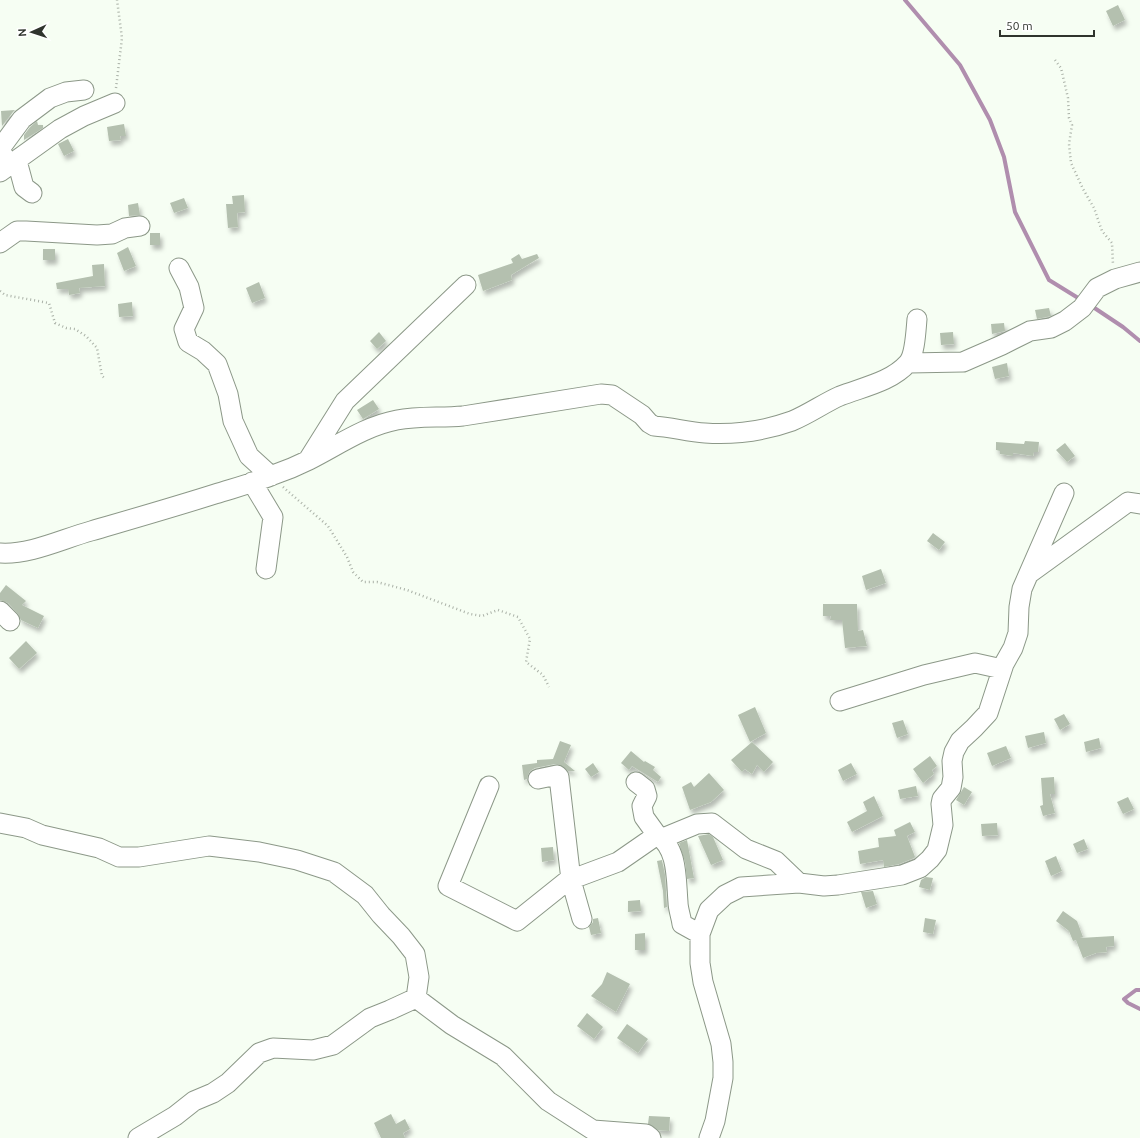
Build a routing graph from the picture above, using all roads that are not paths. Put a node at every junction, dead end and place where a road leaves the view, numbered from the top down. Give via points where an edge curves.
1 (84, 90) dead end
2 (114, 103) road end
3 (8, 167) edge
4 (32, 193) dead end
5 (140, 226) dead end
6 (0, 243) edge
7 (179, 268) dead end
8 (1140, 272) edge
9 (466, 285) dead end
10 (917, 319) dead end
11 (909, 362) junction
12 (308, 461) junction
13 (271, 476) junction
14 (252, 482) junction
15 (1064, 493) dead end
16 (1140, 504) edge
17 (0, 553) edge
18 (266, 569) dead end
19 (1029, 574) junction
20 (1002, 669) junction
21 (840, 701) dead end
22 (538, 779) dead end
23 (636, 782) dead end
24 (489, 786) dead end
25 (0, 823) edge
26 (660, 837) junction
27 (571, 880) junction
28 (799, 883) junction
29 (582, 919) dead end
30 (700, 934) junction
31 (416, 998) junction
32 (138, 1138) edge
33 (651, 1138) edge
34 (710, 1138) edge

1 - 3 street via 66,92 50,98 22,119 2,146
2 - 3 street via 60,129
3 - 4 street
5 - 6 street via 125,228 112,234 97,235 17,231
7 - 13 street via 189,287 194,308 184,329 188,342 217,364 228,394 233,421 249,456
8 - 11 street via 1115,279 1097,288 1065,321 1051,328 1030,331 963,362
9 - 12 street via 344,401
10 - 11 street
11 - 12 street via 882,381 839,397 792,421 752,432 704,433 654,426 612,395 601,394 463,416 396,420 357,435
12 - 13 street
13 - 14 street
14 - 17 street via 33,549
14 - 18 street via 273,517
15 - 19 street
16 - 19 street via 1128,502
19 - 20 street via 1022,589 1018,633
20 - 21 street via 975,663 924,675
20 - 28 street via 988,713 960,741 954,752 951,788 941,804 943,825 937,850 930,859 920,868 902,875 838,886
22 - 27 street via 557,775 559,777
23 - 26 street via 645,789 647,796 642,806 644,817
24 - 27 street via 448,886 517,921
25 - 31 street via 99,848 119,857 139,857 209,846 259,852 297,860 334,872 365,894 415,954 419,977
26 - 27 street via 618,862
26 - 28 street via 696,824 712,823 746,849 776,861
26 - 30 street via 671,850 682,924
27 - 29 street
28 - 30 street via 741,887 725,895 708,910
30 - 34 street via 703,982 721,1044 723,1062 723,1078
31 - 32 street via 370,1018 333,1045 312,1050 272,1048 259,1053 228,1083 194,1101 175,1116
31 - 33 street via 452,1025 503,1056 548,1101 593,1130 646,1134

